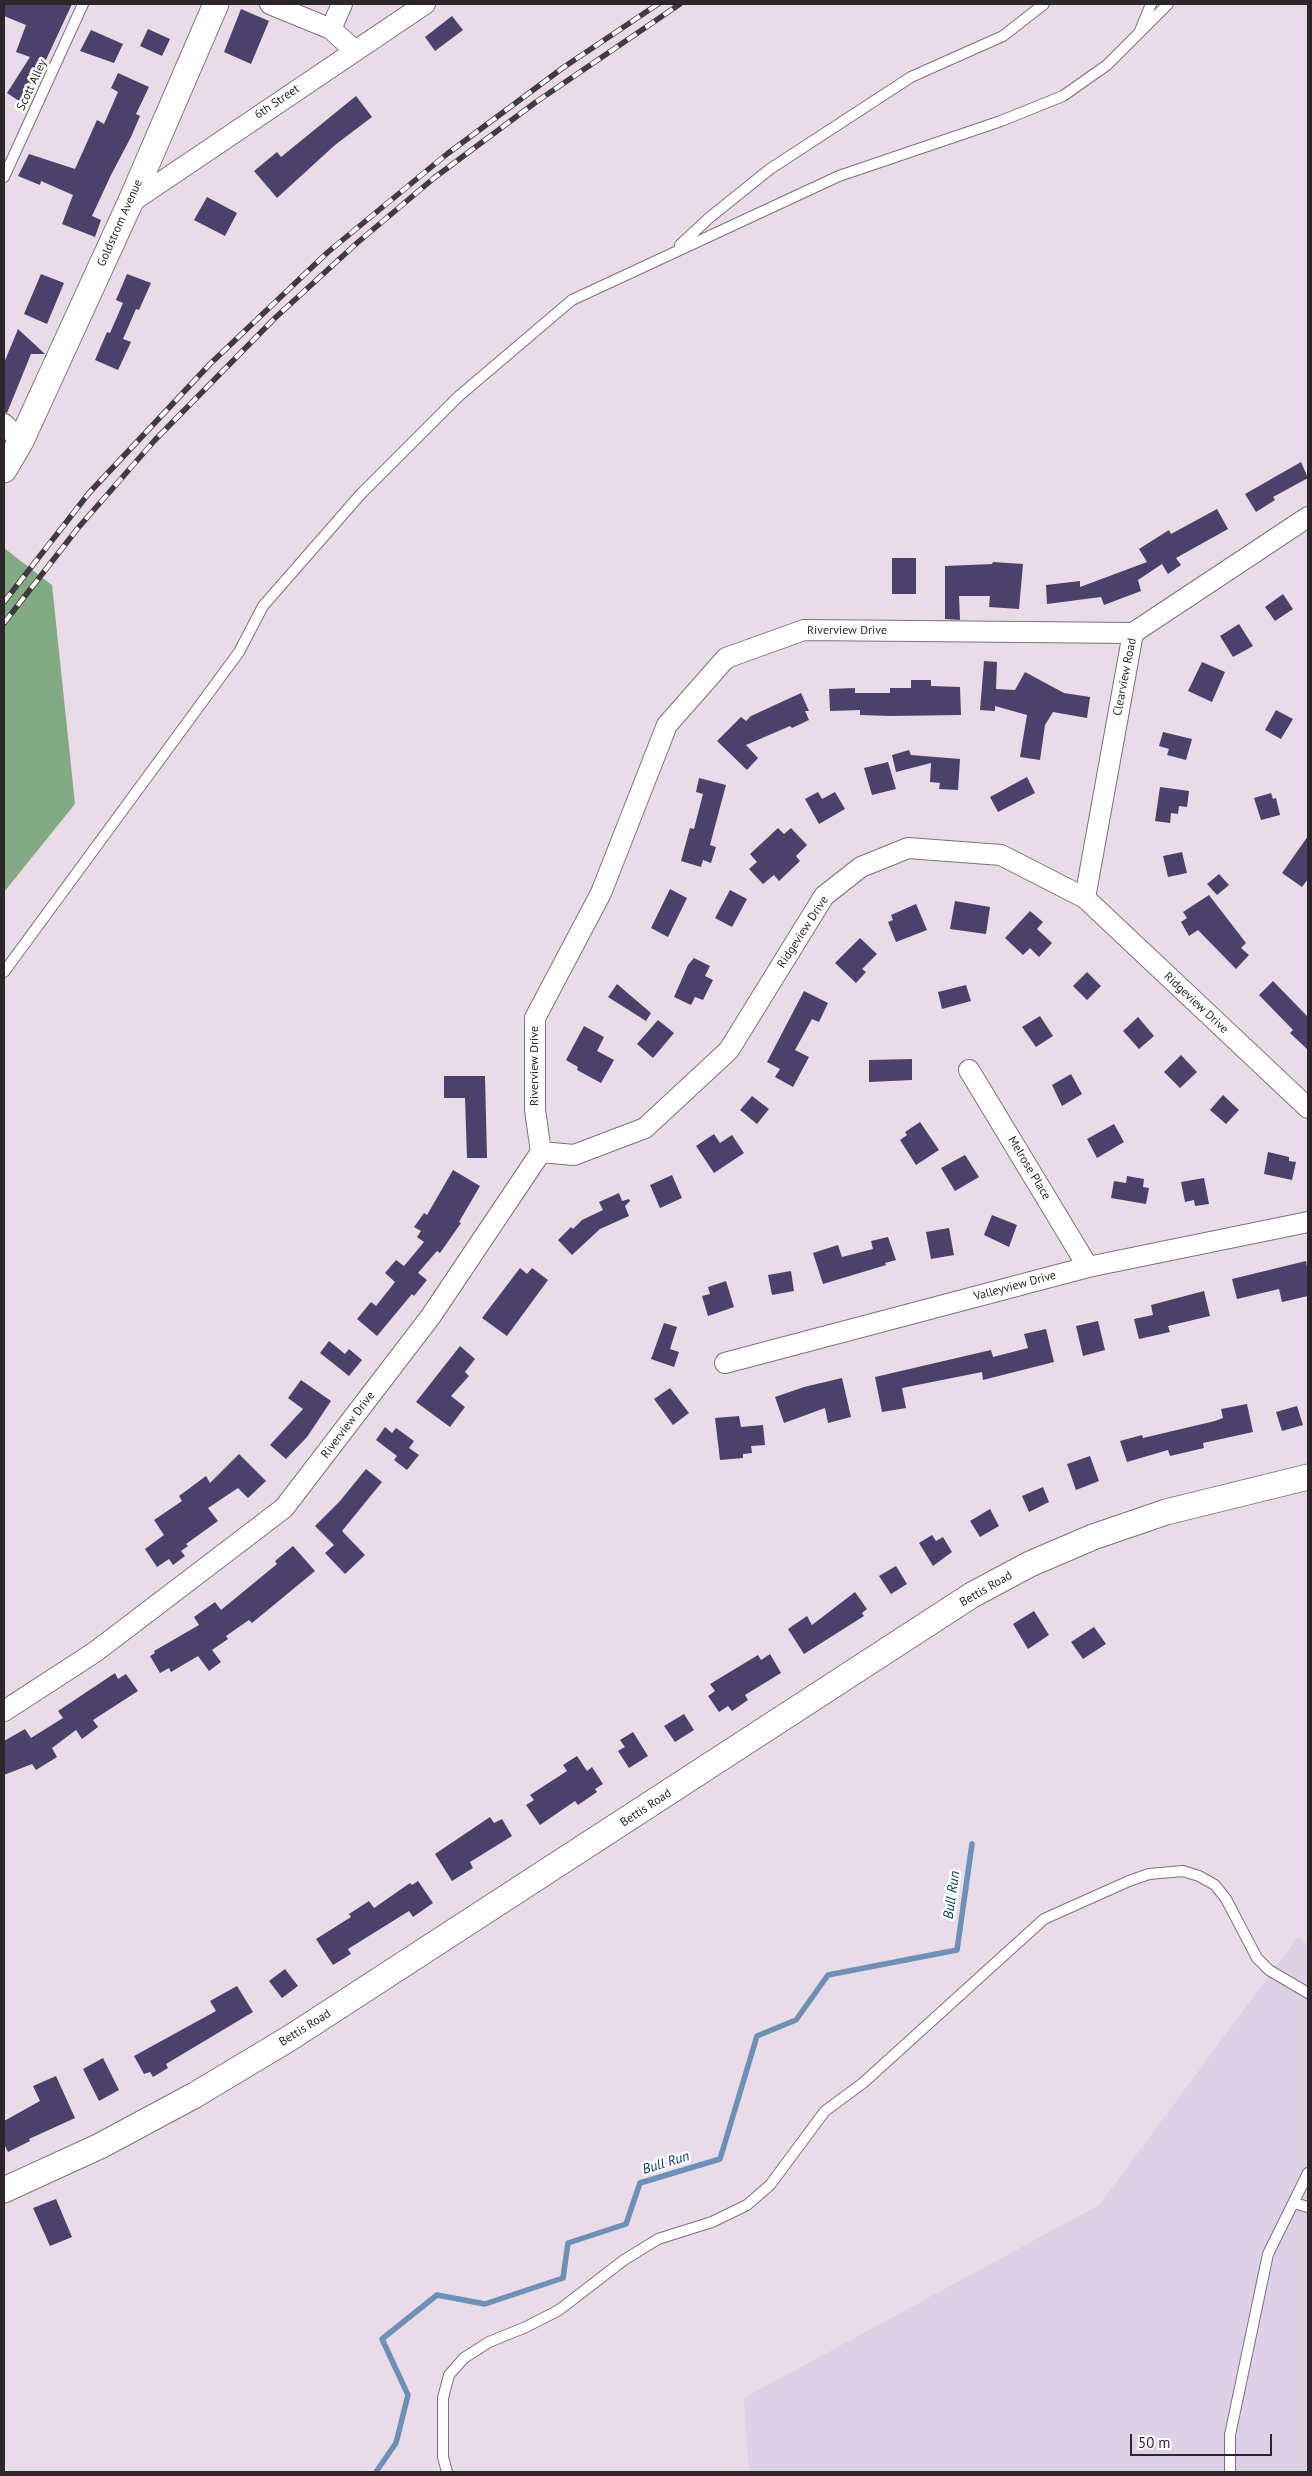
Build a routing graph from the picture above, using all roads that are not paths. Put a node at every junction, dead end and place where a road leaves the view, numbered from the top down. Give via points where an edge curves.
1 (83, 4) edge
2 (216, 4) edge
3 (270, 4) edge
4 (342, 4) edge
5 (425, 4) edge
6 (1044, 4) edge
7 (1151, 4) edge
8 (1168, 4) edge
9 (332, 29) junction
10 (1139, 34) junction
11 (354, 50) junction
12 (4, 177) edge
13 (130, 202) junction
14 (675, 251) junction
15 (12, 432) edge
16 (4, 470) edge
17 (1308, 517) edge
18 (1133, 633) junction
19 (1085, 898) junction
20 (4, 972) edge
21 (970, 1070) dead end
22 (1308, 1108) edge
23 (541, 1152) junction
24 (1308, 1222) edge
25 (1088, 1267) junction
26 (725, 1363) dead end
27 (1308, 1477) edge
28 (4, 1711) edge
29 (1308, 1993) edge
30 (1308, 2173) edge
31 (4, 2190) edge
32 (1294, 2202) junction
33 (1308, 2207) edge
34 (447, 2472) edge
35 (1230, 2472) edge

1 - 12 lane, Scott Alley
2 - 13 street, Goldstrom Avenue
3 - 9 street
4 - 9 street
5 - 11 street, 6th Street
6 - 14 lane via 1002,36 911,77 770,169 709,218
7 - 10 lane
8 - 10 lane
9 - 11 street
10 - 14 lane via 1107,65 1063,96 1001,121 839,176
11 - 13 street, 6th Street
13 - 15 street, Goldstrom Avenue
14 - 20 lane via 572,300 459,396 360,495 263,606 234,660
15 - 16 street, Goldstrom Avenue
17 - 18 street, Clearview Road
18 - 19 street, Clearview Road
18 - 23 street, Riverview Drive via 804,630 726,658 667,725 601,893 535,1018 535,1110
19 - 22 street, Ridgeview Drive
19 - 23 street, Ridgeview Drive via 1001,854 908,848 860,867 824,896 729,1050 645,1128 574,1154
21 - 25 street, Melrose Place
23 - 28 street, Riverview Drive via 431,1316 284,1508 95,1652
24 - 25 street, Valleyview Drive
25 - 26 street, Valleyview Drive
27 - 31 street, Bettis Road via 1166,1512 1093,1537 1014,1573 964,1601 290,2038 195,2095 100,2146
29 - 34 lane via 1269,1970 1257,1958 1226,1899 1215,1885 1184,1871 1149,1874 1129,1880 1044,1919 862,2083 825,2111 770,2185 747,2205 712,2222 658,2239 624,2260 559,2310 489,2342 464,2358 449,2375 443,2398 443,2457
30 - 32 lane
32 - 33 lane
32 - 35 lane via 1268,2254 1230,2435

